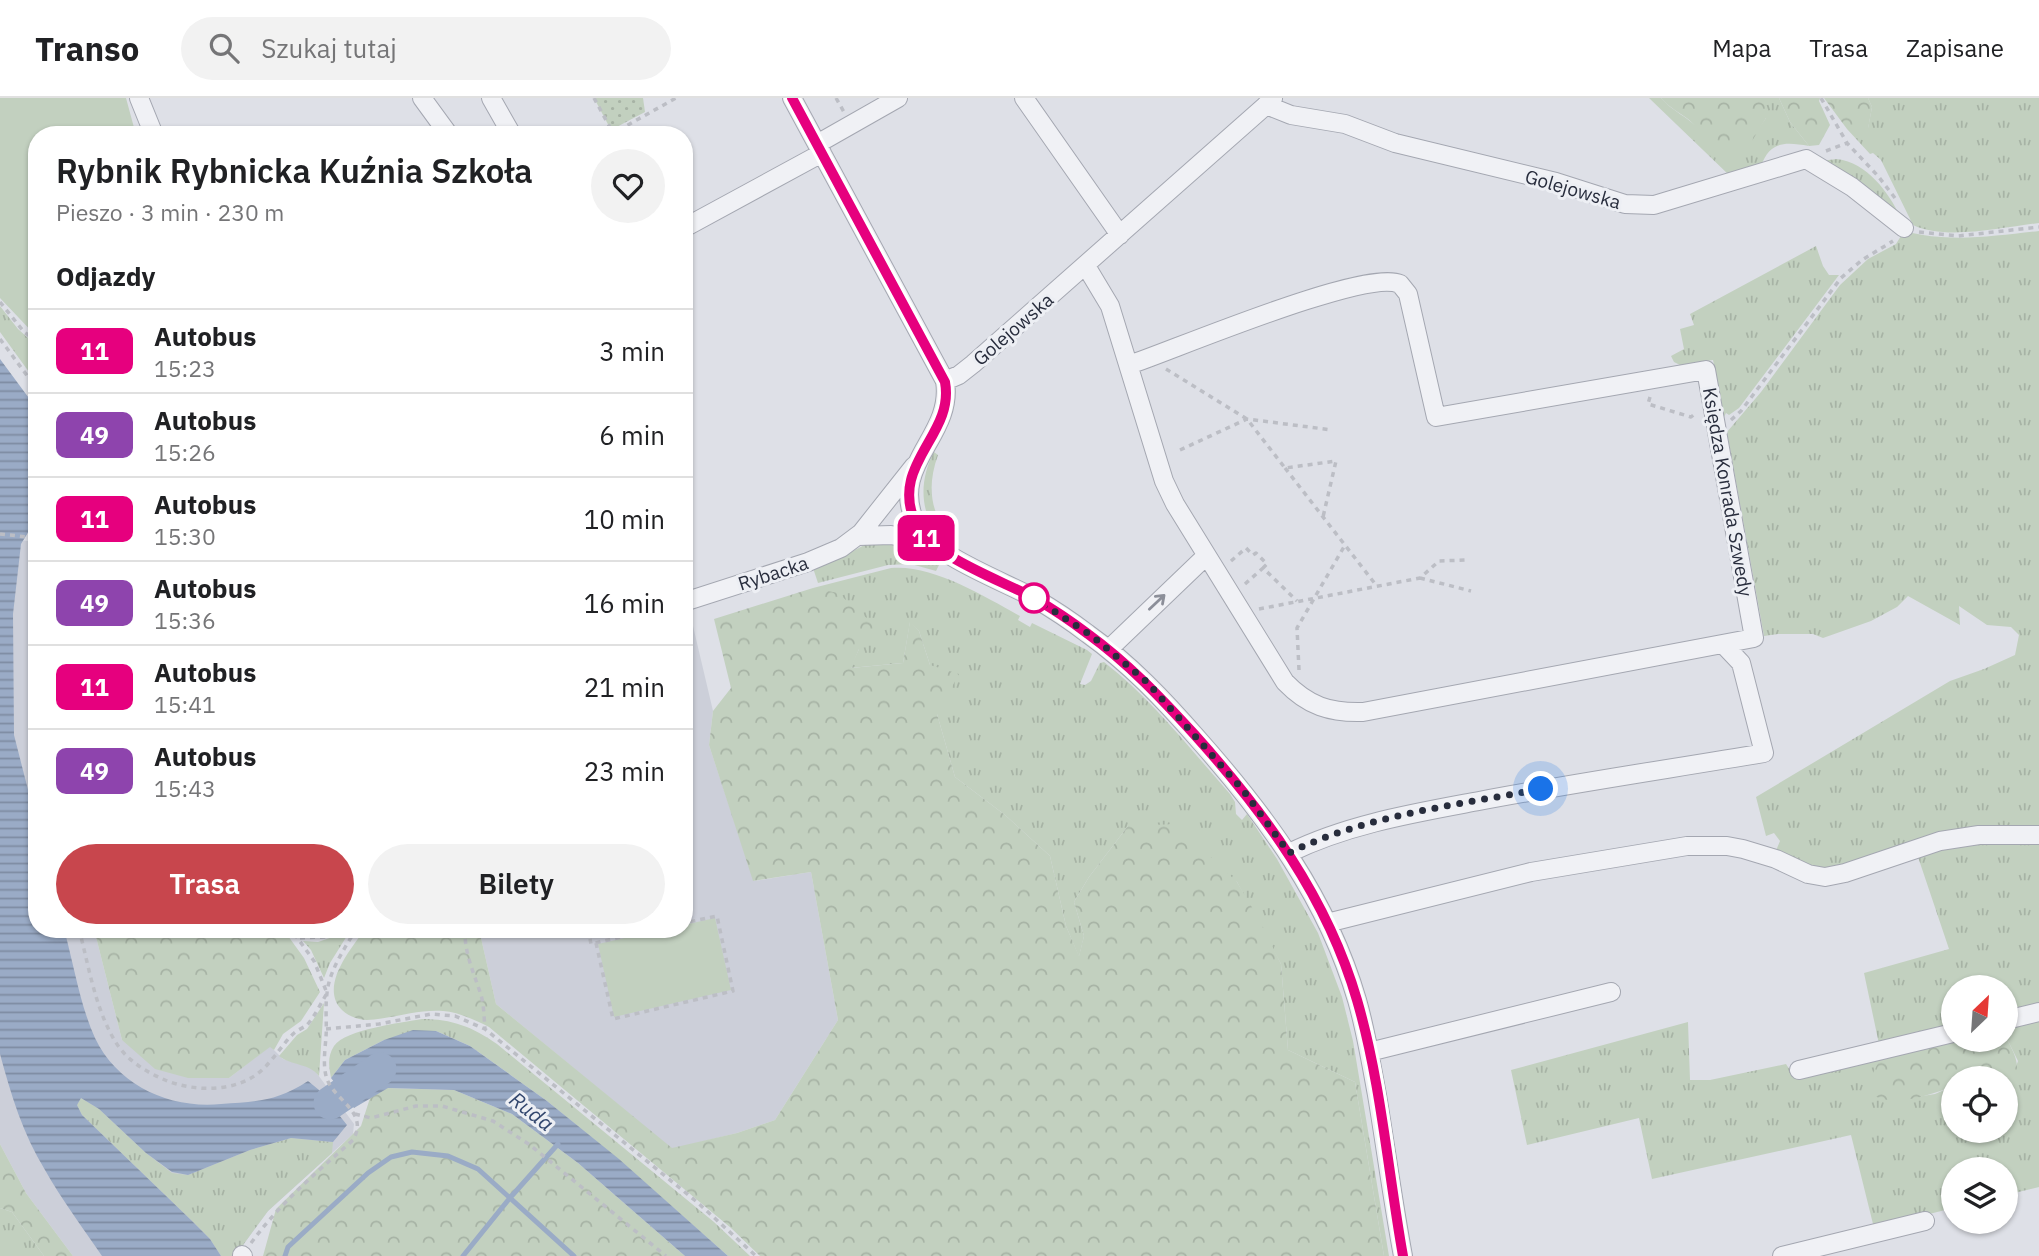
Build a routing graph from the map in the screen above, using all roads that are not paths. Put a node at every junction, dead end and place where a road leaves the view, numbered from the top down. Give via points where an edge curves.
1 (139, 98) edge
2 (422, 98) edge
3 (491, 98) edge
4 (792, 98) edge
5 (898, 98) edge
6 (1024, 98) edge
7 (1270, 101) edge
8 (150, 126) edge
9 (436, 126) edge
10 (507, 126) edge
11 (820, 149) junction
12 (693, 223) edge
13 (1904, 228) road end
14 (1120, 235) junction
15 (1086, 266) junction
16 (1129, 365) junction
17 (945, 382) junction
18 (915, 466) junction
19 (859, 536) junction
20 (932, 543) junction
21 (1206, 556) junction
22 (693, 599) edge
23 (1723, 644) junction
24 (1109, 649) junction
25 (2039, 835) edge
26 (1289, 853) junction
27 (1327, 923) junction
28 (1611, 992) dead end
29 (2039, 1012) edge
30 (2018, 1017) edge
31 (1941, 1036) edge
32 (1369, 1052) junction
33 (1799, 1070) dead end
34 (1925, 1221) dead end
35 (1403, 1256) edge
36 (1783, 1256) edge

1 - 8 street
2 - 9 street
3 - 10 street
4 - 11 street
5 - 11 street
6 - 14 street
7 - 13 street, Golejowska via 1291,115 1345,124 1416,149 1634,205 1654,205 1806,159 1852,187
7 - 14 street, Golejowska
11 - 12 street
11 - 17 street
14 - 15 street, Golejowska
15 - 16 street, Księdza Konrada Szwedy via 1110,306
15 - 17 street, Golejowska via 964,372
16 - 21 street, Księdza Konrada Szwedy via 1164,481
16 - 23 street, Księdza Konrada Szwedy via 1308,298 1393,281 1408,295 1436,417 1706,370 1754,638
17 - 18 street via 941,416
18 - 19 street, Rybacka
18 - 20 street, Rybacka via 911,510
19 - 20 street, Rybacka via 891,535
19 - 22 street, Rybacka via 826,555
20 - 24 street, Rybacka via 1041,602
21 - 23 street, Księdza Konrada Szwedy via 1285,682 1310,704 1328,710 1363,712
24 -> 21 street
23 - 26 street via 1741,663 1764,754 1388,818
24 - 26 street, Rybacka via 1147,682 1209,751
25 - 27 street via 1962,837 1825,877 1751,851 1687,846 1531,873
26 - 27 street, Rybacka
27 - 32 street, Rybacka via 1354,989
28 - 32 street
29 - 30 street
31 - 33 street
32 - 35 street, Rybacka
34 - 36 street

